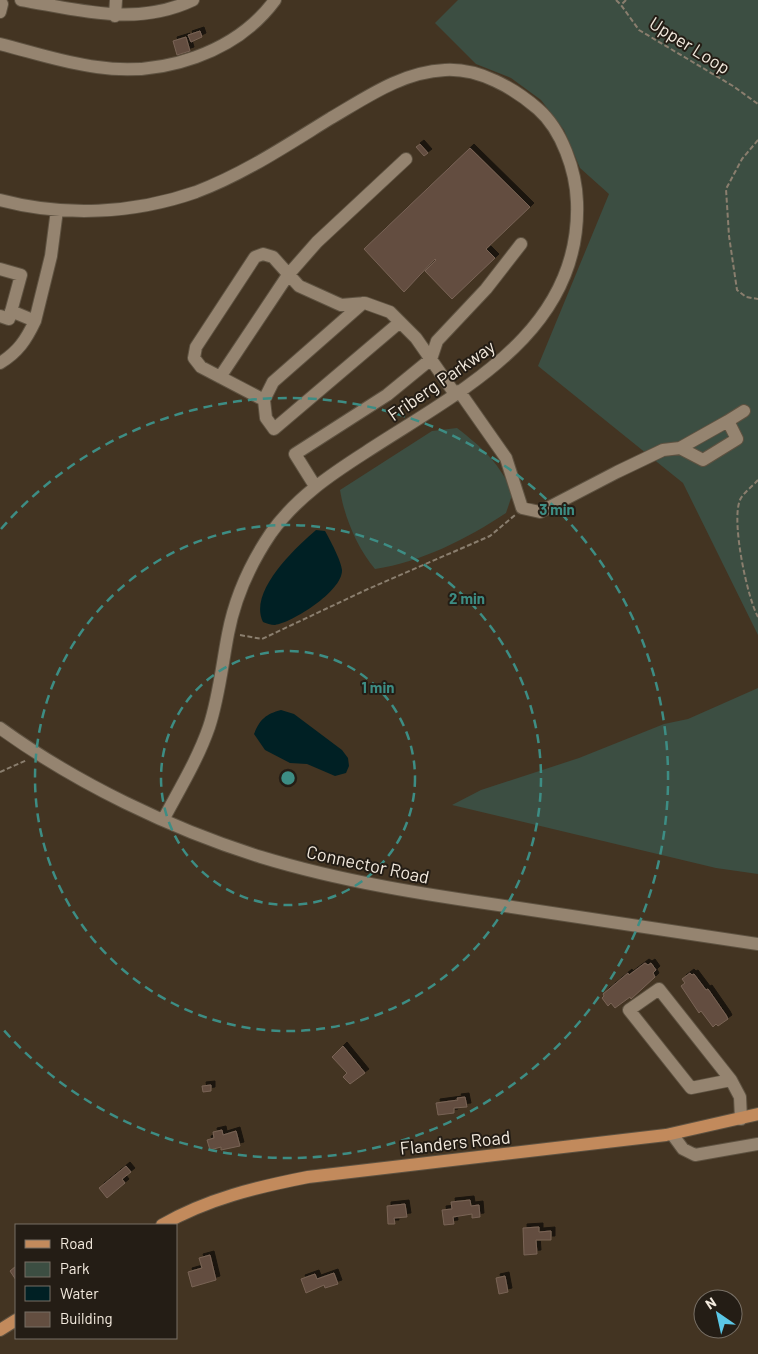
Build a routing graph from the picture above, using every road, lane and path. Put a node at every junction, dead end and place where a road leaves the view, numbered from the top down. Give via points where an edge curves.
1 (21, 0) edge
2 (116, 0) edge
3 (193, 0) edge
4 (275, 0) edge
5 (616, 0) edge
6 (626, 0) edge
7 (0, 1) edge
8 (621, 5) junction
9 (0, 12) edge
10 (115, 16) junction
11 (0, 44) edge
12 (758, 104) edge
13 (758, 140) edge
14 (406, 159) dead end
15 (0, 200) edge
16 (57, 210) junction
17 (521, 244) dead end
18 (0, 270) edge
19 (288, 275) junction
20 (758, 299) edge
21 (363, 303) junction
22 (6, 314) edge
23 (35, 321) junction
24 (400, 322) junction
25 (431, 359) junction
26 (0, 363) edge
27 (220, 377) junction
28 (457, 392) junction
29 (264, 400) junction
30 (744, 411) dead end
31 (728, 421) junction
32 (680, 448) junction
33 (758, 480) edge
34 (315, 486) junction
35 (522, 508) junction
36 (758, 617) edge
37 (228, 633) junction
38 (0, 728) edge
39 (40, 753) junction
40 (0, 772) edge
41 (163, 820) junction
42 (758, 944) edge
43 (731, 1080) junction
44 (758, 1114) edge
45 (741, 1119) junction
46 (672, 1134) junction
47 (758, 1144) edge
48 (164, 1224) edge
49 (15, 1321) edge
50 (0, 1330) edge

1 - 10 street
2 - 10 street
3 - 10 street via 145,15
4 - 11 street via 262,18 244,34 214,51 141,68 98,68
5 - 8 path, Upper Loop
6 - 8 path
7 - 9 street
8 - 12 path, Upper Loop via 639,30
13 - 20 path via 742,160 726,190 728,236 737,290 746,297
14 - 19 street via 317,242
15 - 16 street, Friberg Parkway
16 - 23 street via 51,256
16 - 28 street, Friberg Parkway via 139,207 197,191 259,162 404,77 447,69 470,73 511,88 544,114 556,134 574,177 578,222 564,277 536,327 492,370
17 - 25 street via 486,289 437,341
18 - 22 street via 21,275
19 - 21 street via 299,286 341,305
19 - 27 street
19 - 27 street via 273,257 263,254 255,257 196,347 194,358 201,367
21 - 24 street via 390,312
21 - 29 street via 274,382
22 - 23 street
23 - 26 street via 26,341
24 - 25 street
24 - 29 street via 274,429 266,418
25 - 28 street
25 - 34 street via 386,395 295,454
27 - 29 street
28 - 34 street, Friberg Parkway
28 - 35 street via 506,458
30 - 31 street
31 - 32 street
31 - 32 street via 737,439 703,460
32 - 35 street via 656,454 540,512
33 - 36 path via 740,501 739,519 741,562
34 - 37 street, Friberg Parkway via 275,528 252,565 235,604
35 - 37 path via 490,536 262,638
37 - 41 street, Friberg Parkway via 208,728
38 - 39 street, Connector Road
39 - 40 path
39 - 41 street, Connector Road via 121,800
41 - 42 street, Connector Road via 260,857 333,876 459,899
43 - 43 street via 659,989 629,1010 691,1088
43 - 45 street via 740,1097
44 - 45 main road, Flanders Road
45 - 46 main road, Flanders Road
46 - 47 street via 683,1149 695,1156
46 - 48 main road, Flanders Road via 308,1177 216,1200
49 - 50 main road

